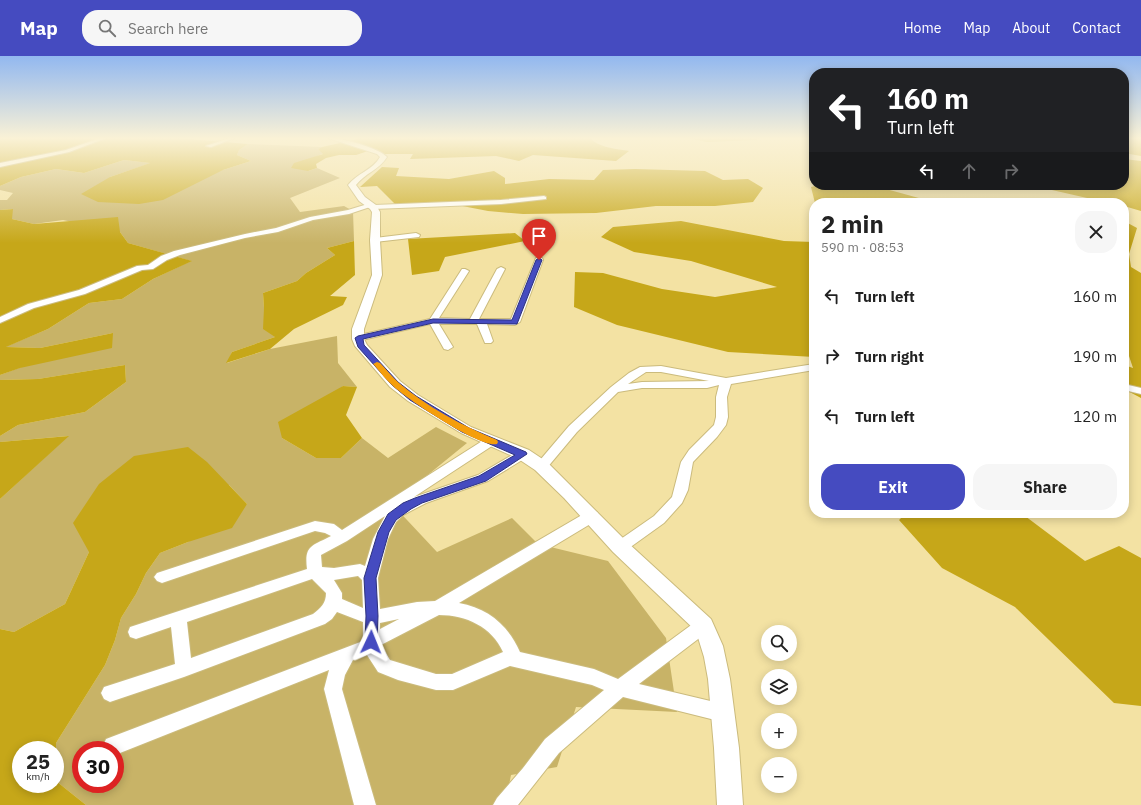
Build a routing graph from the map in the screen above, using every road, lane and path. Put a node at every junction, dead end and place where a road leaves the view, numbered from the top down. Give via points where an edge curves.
1 (366, 173) edge
2 (544, 198) dead end
3 (372, 206) junction
4 (416, 235) dead end
5 (375, 240) junction
6 (539, 260) dead end
7 (501, 269) dead end
8 (465, 271) dead end
9 (0, 320) edge
10 (433, 321) junction
11 (477, 322) junction
12 (358, 338) junction
13 (488, 341) dead end
14 (448, 347) dead end
15 (809, 368) edge
16 (726, 381) junction
17 (1129, 388) edge
18 (615, 389) junction
19 (1141, 392) edge
20 (491, 441) junction
21 (523, 454) junction
22 (541, 466) junction
23 (592, 516) junction
24 (342, 537) junction
25 (620, 547) junction
26 (315, 572) junction
27 (162, 577) dead end
28 (370, 578) junction
29 (334, 602) junction
30 (437, 608) junction
31 (372, 616) junction
32 (178, 618) junction
33 (704, 625) junction
34 (136, 632) dead end
35 (371, 643) junction
36 (347, 654) junction
37 (514, 658) junction
38 (184, 669) junction
39 (620, 688) junction
40 (110, 693) dead end
41 (723, 713) junction
42 (124, 742) edge
43 (365, 805) edge
44 (504, 805) edge
45 (730, 805) edge

1 - 3 street via 352,185 357,194
2 - 3 street
3 - 5 street via 376,212
3 - 9 street via 312,218 278,230 177,253 150,267 140,268 82,292 31,306
4 - 5 street
5 - 12 street via 377,275 361,319
6 - 11 street via 515,322
7 - 11 street
8 - 10 street
10 - 11 street
10 - 12 street
10 - 14 street
11 - 13 street
12 - 20 street via 361,346 395,384 413,398 466,430
15 - 16 street
16 - 18 street via 707,385 642,385
16 - 18 street via 647,368
16 - 25 street via 720,399 722,421 688,458 677,500 666,512
17 - 19 street
18 - 22 street via 573,429
20 - 21 street
20 - 24 street
21 - 22 street
21 - 28 street via 482,478 418,501 392,517 384,532
22 - 23 street
23 - 25 street
23 - 30 street
24 - 26 street via 315,551 312,556
24 - 27 street via 329,528 315,526
25 - 33 street
26 - 28 street via 334,574 360,570
26 - 29 street via 331,587
26 - 32 street
28 - 31 street
29 - 31 street via 348,610
29 - 38 street via 326,614 313,622
30 - 31 street
30 - 35 street
30 - 37 street via 458,609 478,615 492,624 512,651
31 - 35 street
32 - 34 street
32 - 38 street
33 - 39 street
33 - 41 street via 711,640 718,668
35 - 36 street
35 - 37 street via 384,666 436,682 454,682
36 - 42 street
36 - 43 street via 336,674 333,689
37 - 39 street via 594,677
38 - 40 street
39 - 41 street
39 - 44 street via 552,746
41 - 45 street

